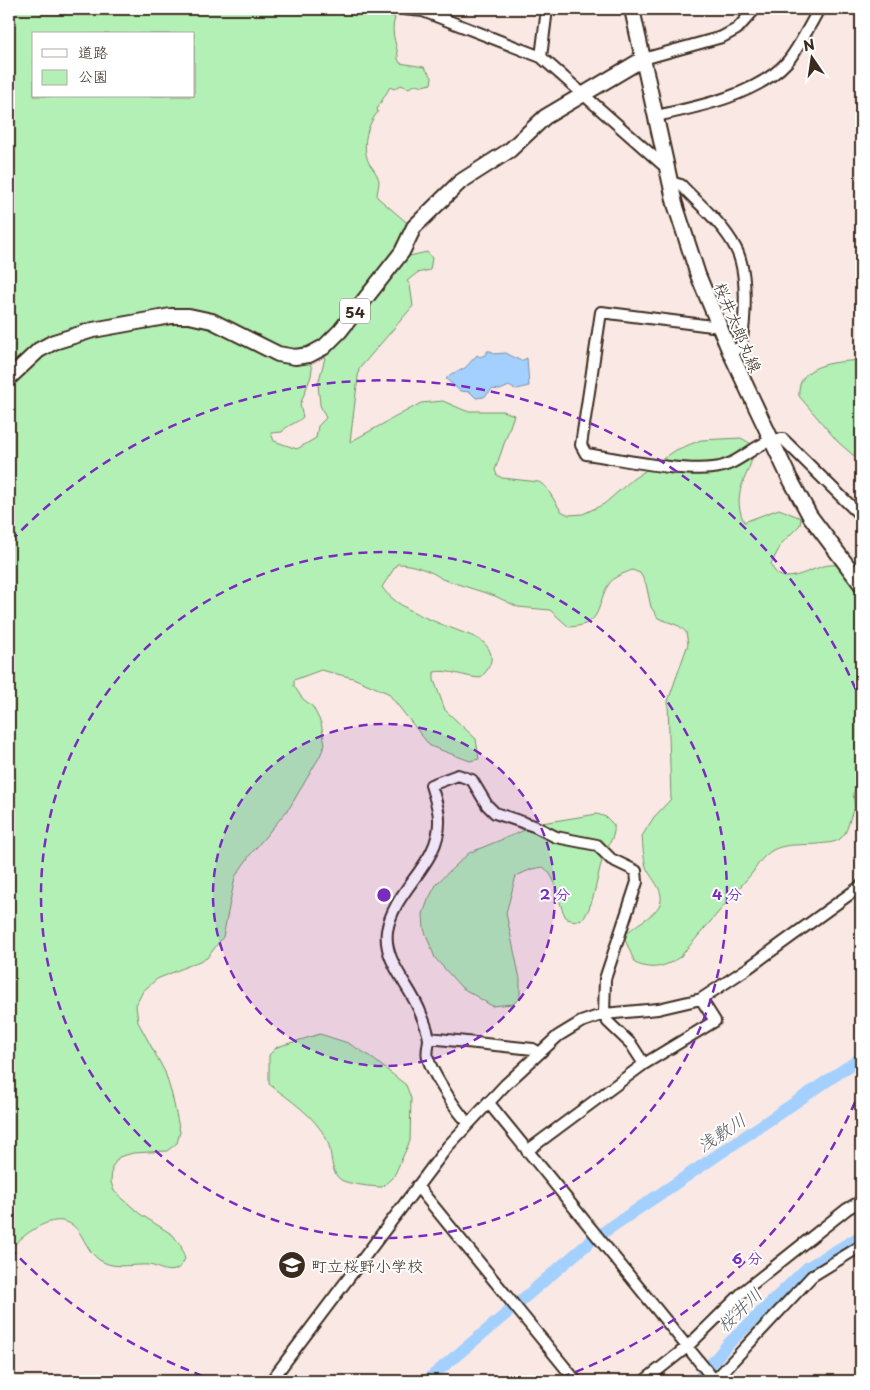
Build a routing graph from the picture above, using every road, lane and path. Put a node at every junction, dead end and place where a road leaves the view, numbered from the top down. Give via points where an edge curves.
1 (404, 9) edge
2 (547, 9) edge
3 (632, 9) edge
4 (755, 9) edge
5 (819, 9) edge
6 (542, 57) junction
7 (644, 59) junction
8 (582, 95) junction
9 (656, 116) junction
10 (666, 164) junction
11 (670, 182) junction
12 (720, 327) junction
13 (730, 352) junction
14 (9, 378) edge
15 (769, 439) junction
16 (861, 516) edge
17 (861, 584) edge
18 (861, 886) edge
19 (701, 999) junction
20 (604, 1014) junction
21 (429, 1038) junction
22 (539, 1053) junction
23 (644, 1064) junction
24 (488, 1102) junction
25 (468, 1122) junction
26 (528, 1151) junction
27 (417, 1186) junction
28 (861, 1201) edge
29 (861, 1246) edge
30 (686, 1347) junction
31 (275, 1380) edge
32 (576, 1381) edge
33 (644, 1381) edge
34 (715, 1381) edge

1 - 6 street via 423,11
2 - 6 street
3 - 7 main road, 桜井太郎丸線
4 - 7 street via 737,29 722,37
5 - 9 street via 789,60 780,69 730,97
6 - 8 street
7 - 8 main road, 54
7 - 9 main road, 桜井太郎丸線
8 - 10 street via 662,164
8 - 14 main road, 54 via 546,117 510,150 460,182 435,205 414,228 402,252 340,331 324,347 309,355 278,354 212,321 171,316 93,330 54,342 39,350
9 - 10 main road, 桜井太郎丸線
10 - 11 main road, 桜井太郎丸線
11 - 12 main road, 桜井太郎丸線 via 688,247
11 - 13 street via 681,186 736,247 744,282 744,327 741,347
12 - 13 main road, 桜井太郎丸線
12 - 15 street via 601,312 581,445 586,454 714,468 734,464
13 - 15 main road, 桜井太郎丸線
15 - 16 street via 783,439
15 - 17 main road, 桜井太郎丸線 via 810,516
18 - 19 street
19 - 20 street via 658,1009
19 - 23 street via 715,1021
20 - 21 street via 605,979 638,882 636,871 611,859 597,845 556,837 534,826 495,814 472,780 458,775 432,785 439,819 435,842 426,863 395,906 387,932 388,954 421,1013
20 - 22 street via 581,1022
20 - 23 street
21 - 22 street via 533,1049
21 - 25 street via 428,1058 458,1112
22 - 24 street
23 - 26 street
24 - 25 street
24 - 26 street
25 - 27 street
26 - 30 street
27 - 31 street
27 - 32 street
28 - 30 street via 745,1290
29 - 34 street via 812,1276
30 - 33 street
30 - 34 street

